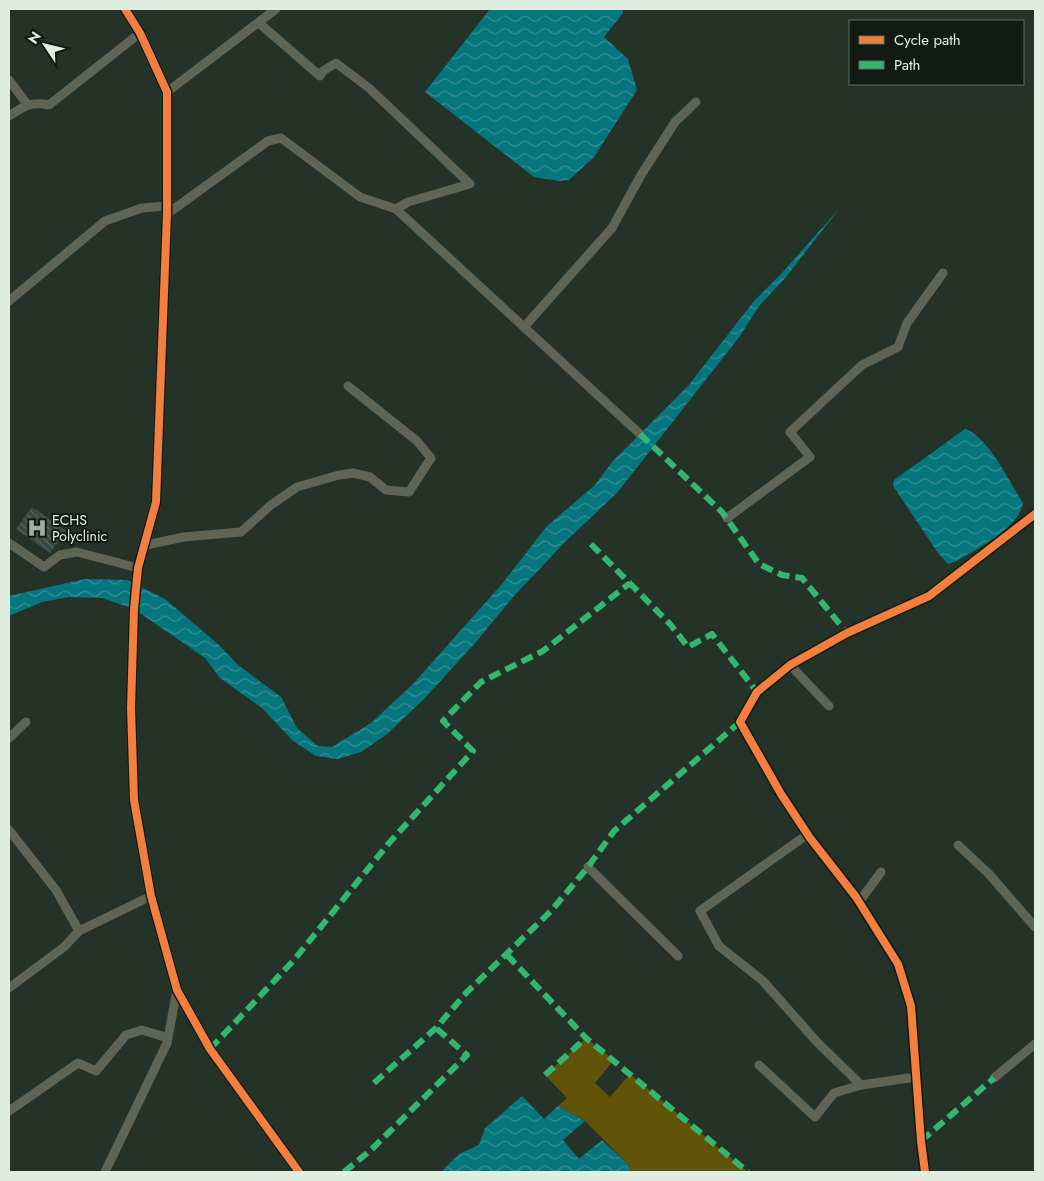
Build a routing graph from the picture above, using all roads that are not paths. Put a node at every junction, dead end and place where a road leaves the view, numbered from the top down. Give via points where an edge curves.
1 (276, 9) edge
2 (129, 10) edge
3 (260, 23) junction
4 (140, 33) junction
5 (9, 80) edge
6 (167, 92) junction
7 (696, 102) dead end
8 (27, 104) junction
9 (9, 116) edge
10 (396, 209) junction
11 (167, 210) junction
12 (943, 273) dead end
13 (9, 301) edge
14 (525, 326) junction
15 (348, 386) dead end
16 (640, 434) dead end
17 (1035, 514) edge
18 (727, 518) dead end
19 (9, 543) edge
20 (146, 545) junction
21 (138, 568) junction
22 (790, 665) junction
23 (829, 706) dead end
24 (26, 722) dead end
25 (9, 738) edge
26 (9, 830) edge
27 (808, 834) junction
28 (958, 845) dead end
29 (588, 867) dead end
30 (881, 872) dead end
31 (151, 896) junction
32 (859, 902) junction
33 (1035, 927) edge
34 (79, 931) junction
35 (678, 956) dead end
36 (9, 988) edge
37 (177, 990) junction
38 (168, 1038) junction
39 (1035, 1044) edge
40 (759, 1065) dead end
41 (916, 1077) junction
42 (994, 1078) dead end
43 (861, 1085) junction
44 (9, 1111) edge
45 (105, 1172) edge
46 (299, 1172) edge
47 (925, 1172) edge

1 - 3 street
2 - 4 street
3 - 6 street
3 - 10 street via 320,76 336,63 369,88 470,184 408,202
4 - 6 street
4 - 8 street via 49,105
5 - 8 street
6 - 11 street
7 - 14 street via 675,122 612,228
8 - 9 street
10 - 11 street via 360,197 281,138 268,141
10 - 14 street
11 - 13 street via 142,208 104,221
11 - 20 street via 156,502
12 - 18 street via 907,323 898,347 862,365 790,432 810,457
14 - 16 street
15 - 20 street via 418,441 431,458 409,492 386,490 370,477 353,473 338,476 297,487 271,504 241,532 184,537
17 - 22 street via 930,596 847,634
19 - 21 street via 44,567 60,555 77,552
20 - 21 street
21 - 31 street via 131,708 134,800
22 - 23 street
22 - 27 street via 758,692 740,722
24 - 25 street
26 - 34 street via 56,890
27 - 32 street
27 - 43 street via 700,911 720,946 763,981 817,1042
28 - 33 street via 988,873
29 - 35 street
30 - 32 street
31 - 34 street
31 - 37 street
32 - 41 street via 898,964 911,1006
34 - 36 street via 64,947
37 - 38 street
37 - 46 street via 210,1049
38 - 44 street via 142,1030 126,1035 96,1071 78,1063
38 - 45 street
39 - 42 street
40 - 43 street via 815,1117 834,1093
41 - 43 street
41 - 47 street

